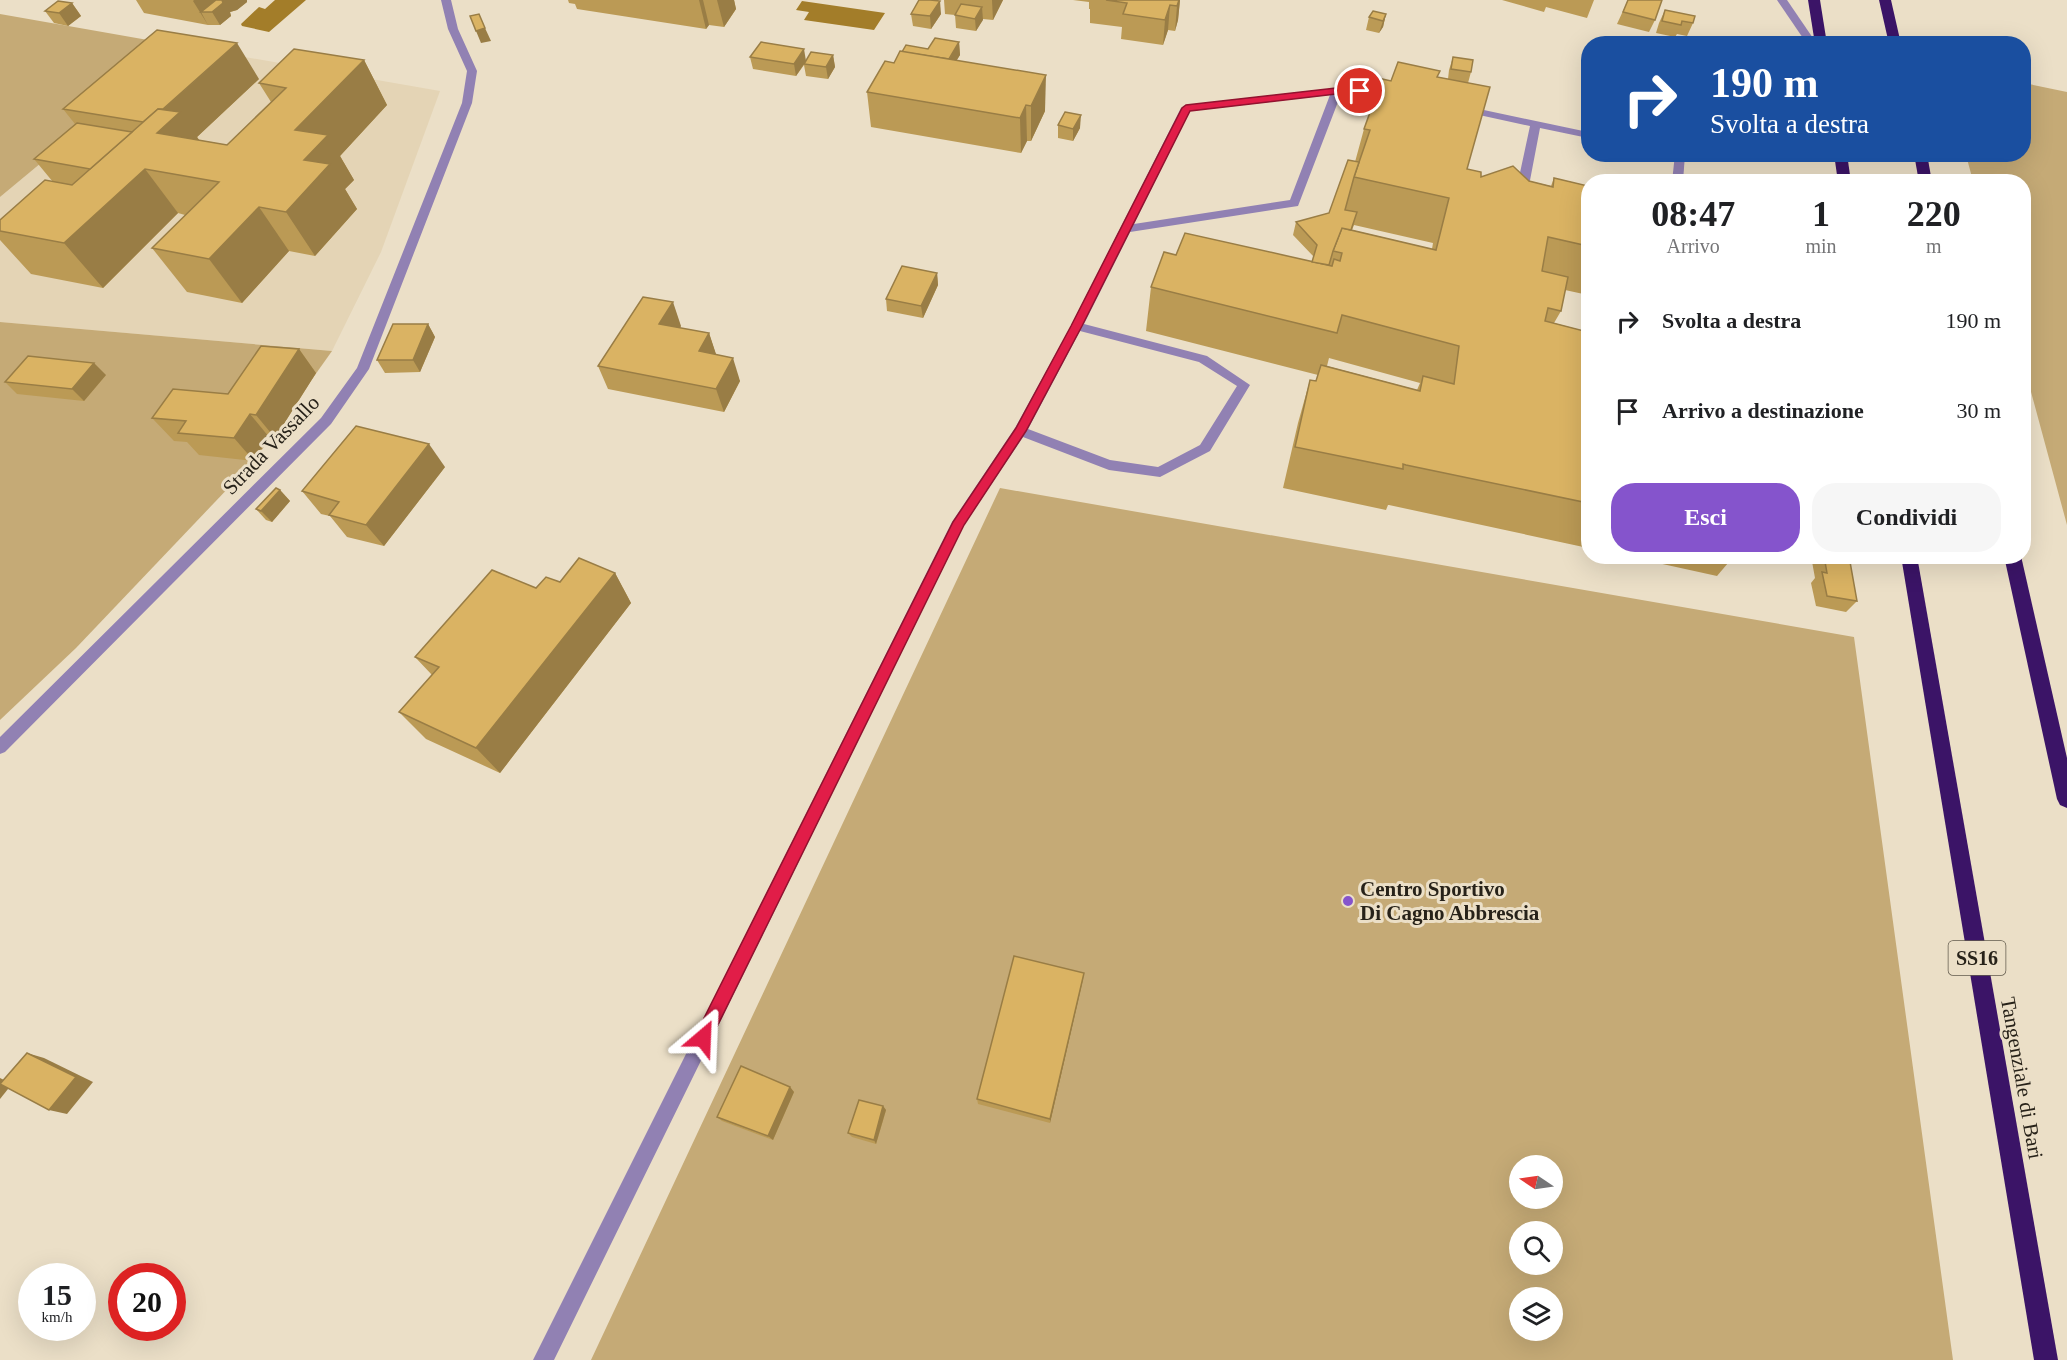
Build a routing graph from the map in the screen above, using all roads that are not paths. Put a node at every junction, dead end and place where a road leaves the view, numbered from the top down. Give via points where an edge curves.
1 (446, 0) edge
2 (1782, 0) edge
3 (1814, 0) edge
4 (1885, 0) edge
5 (1807, 36) edge
6 (1820, 36) edge
7 (1893, 36) edge
8 (1336, 91) junction
9 (1408, 97) edge
10 (1454, 106) edge
11 (1536, 124) junction
12 (1581, 134) edge
13 (1532, 201) edge
14 (1126, 229) junction
15 (1077, 326) junction
16 (1020, 431) junction
17 (1910, 564) edge
18 (2014, 564) edge
19 (0, 747) edge
20 (2067, 799) edge
21 (2040, 1322) junction
22 (543, 1360) edge
23 (2038, 1360) edge
24 (2046, 1360) edge

1 - 19 street, Strada Vassallo via 453,29 472,71 467,103 363,369 326,422
2 - 5 street
3 - 6 highway
4 - 7 highway
8 - 9 street
8 - 14 street via 1186,108
8 - 14 street via 1294,203
10 - 11 street
11 - 12 street
11 - 13 street via 1520,198
14 - 15 street
15 - 16 street
15 - 16 street via 1203,359 1244,385 1204,448 1160,472 1109,465
16 - 22 street via 959,522
17 - 21 highway, Tangenziale di Bari / SS16
18 - 20 highway
21 - 23 highway
21 - 24 highway, Tangenziale di Bari / SS16

